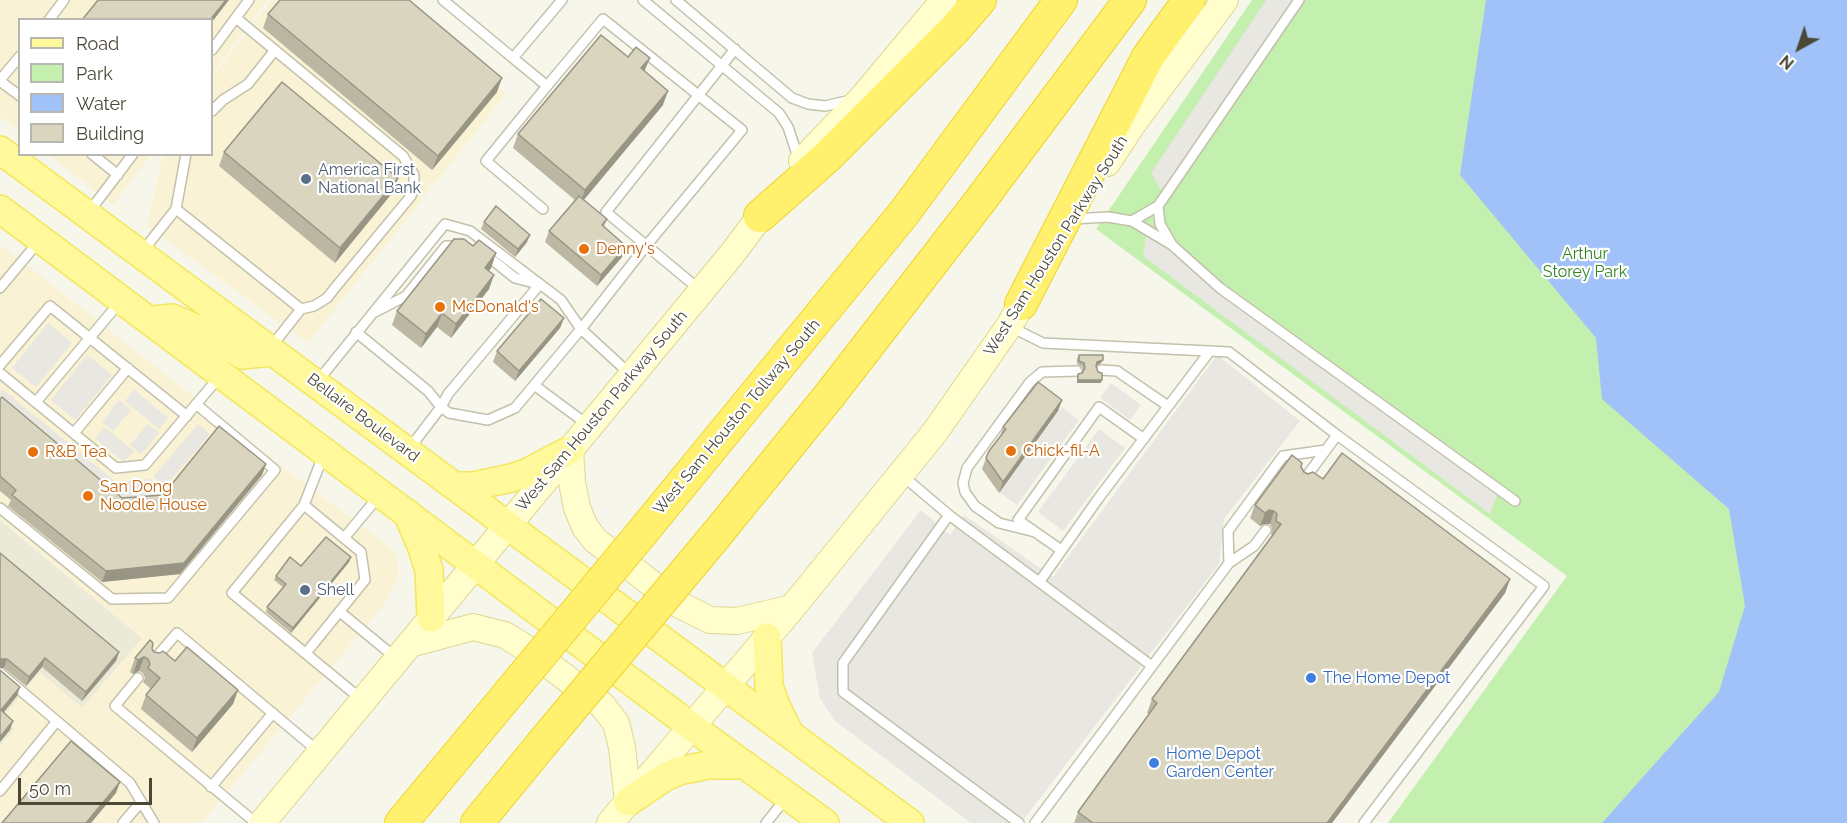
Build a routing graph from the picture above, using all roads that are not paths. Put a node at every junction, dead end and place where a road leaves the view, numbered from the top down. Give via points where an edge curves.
1 (64, 0) edge
2 (249, 0) edge
3 (443, 0) edge
4 (562, 0) edge
5 (643, 0) edge
6 (676, 0) edge
7 (944, 0) edge
8 (980, 0) edge
9 (1061, 0) edge
10 (1130, 0) edge
11 (1189, 0) edge
12 (1225, 0) edge
13 (1299, 0) edge
14 (50, 18) edge
15 (236, 18) junction
16 (213, 49) edge
17 (735, 49) junction
18 (275, 50) junction
19 (18, 58) edge
20 (513, 58) junction
21 (721, 66) junction
22 (0, 80) edge
23 (547, 86) junction
24 (18, 94) edge
25 (699, 96) junction
26 (862, 98) junction
27 (213, 110) edge
28 (0, 150) edge
29 (94, 156) edge
30 (132, 156) edge
31 (186, 156) edge
32 (0, 163) edge
33 (800, 163) junction
34 (26, 169) junction
35 (118, 175) junction
36 (1158, 206) junction
37 (0, 208) edge
38 (176, 209) junction
39 (543, 209) dead end
40 (88, 214) junction
41 (760, 216) junction
42 (1071, 219) junction
43 (1132, 221) junction
44 (41, 239) junction
45 (646, 246) junction
46 (1172, 246) junction
47 (141, 254) junction
48 (540, 284) junction
49 (1, 286) edge
50 (701, 292) junction
51 (122, 300) junction
52 (301, 309) junction
53 (372, 313) junction
54 (1015, 315) junction
55 (150, 320) junction
56 (581, 329) junction
57 (356, 332) junction
58 (90, 338) junction
59 (270, 349) junction
60 (1210, 351) junction
61 (0, 365) edge
62 (128, 368) junction
63 (1101, 370) edge
64 (1077, 371) dead end
65 (0, 372) edge
66 (222, 374) junction
67 (631, 375) junction
68 (316, 383) junction
69 (534, 385) junction
70 (36, 402) junction
71 (196, 404) junction
72 (1168, 406) junction
73 (441, 407) junction
74 (187, 416) junction
75 (590, 427) junction
76 (74, 433) junction
77 (1337, 435) junction
78 (1144, 439) junction
79 (570, 450) junction
80 (1326, 450) junction
81 (325, 451) junction
82 (407, 451) junction
83 (901, 474) junction
84 (1303, 481) edge
85 (455, 486) junction
86 (381, 493) junction
87 (1515, 501) dead end
88 (304, 505) junction
89 (0, 508) edge
90 (407, 512) junction
91 (949, 515) junction
92 (508, 525) junction
93 (1266, 530) edge
94 (1035, 532) junction
95 (344, 538) junction
96 (1061, 550) junction
97 (1229, 563) junction
98 (476, 564) junction
99 (1040, 581) junction
100 (792, 608) junction
101 (340, 612) junction
102 (431, 618) junction
103 (767, 637) junction
104 (404, 652) junction
105 (306, 653) junction
106 (153, 661) edge
107 (1152, 666) junction
108 (0, 673) edge
109 (138, 678) edge
110 (726, 686) junction
111 (363, 701) junction
112 (273, 713) junction
113 (57, 721) junction
114 (692, 726) junction
115 (789, 734) junction
116 (320, 753) junction
117 (745, 765) junction
118 (211, 787) junction
119 (0, 791) edge
120 (788, 796) junction
121 (141, 802) junction
122 (618, 817) edge
123 (123, 823) edge
124 (154, 823) edge
125 (256, 823) edge
126 (262, 823) edge
127 (401, 823) edge
128 (477, 823) edge
129 (766, 823) edge
130 (825, 823) edge
131 (910, 823) edge
132 (1019, 823) edge
133 (1035, 823) edge
134 (1364, 823) edge

1 - 14 lane
2 - 15 lane
3 - 20 lane
4 - 20 lane
5 - 21 lane
6 - 17 lane
7 - 26 main road, West Sam Houston Parkway South
8 - 41 highway via 827,157
9 - 127 highway, West Sam Houston Tollway South, bridge via 904,213
10 - 128 highway, bridge via 844,377
11 - 54 highway via 1148,57
12 - 42 main road, West Sam Houston Parkway South via 1132,125
13 - 36 lane
15 - 16 lane
15 - 18 lane
17 - 21 lane
17 - 26 lane via 792,98 825,106
18 - 27 lane via 248,84
18 - 52 lane via 403,156 414,175 411,196 327,298
19 - 22 lane
20 - 23 lane
21 - 25 lane
21 - 33 lane via 780,113
22 - 24 lane
23 - 25 lane via 603,19
23 - 39 lane via 486,161
25 - 45 lane via 606,212
25 - 45 lane via 742,130
26 - 33 main road, West Sam Houston Parkway South
28 - 34 main road, Bellaire Boulevard
29 - 35 lane
30 - 35 lane
31 - 38 lane
32 - 34 main road
33 - 41 main road, West Sam Houston Parkway South
34 - 40 main road, Bellaire Boulevard
35 - 40 lane
36 - 43 lane
36 - 46 lane via 1160,224
37 - 44 main road
38 - 47 lane
38 - 52 lane
40 - 47 main road, Bellaire Boulevard
41 - 50 main road, West Sam Houston Parkway South
42 - 43 lane via 1108,217
42 - 54 main road, West Sam Houston Parkway South
43 - 46 lane
44 - 49 lane
44 - 51 main road
45 - 50 lane
45 - 56 lane
46 - 87 lane via 1220,288
47 - 59 main road, Bellaire Boulevard
48 - 53 lane via 515,278 475,246 446,246 406,296
48 - 53 lane via 470,231 445,224
48 - 56 lane via 561,300
48 - 73 lane
50 - 67 main road, West Sam Houston Parkway South
51 - 55 main road
51 - 58 lane
52 - 59 lane
53 - 57 lane
54 - 60 lane via 1043,343
54 - 83 main road, West Sam Houston Parkway South via 935,432
55 - 59 main road via 172,318 202,330 242,355
55 - 66 main road
56 - 67 lane
56 - 69 lane
57 - 68 lane
57 - 73 lane via 428,391
58 - 61 lane via 50,306
58 - 62 lane
58 - 70 lane
59 - 68 main road, Bellaire Boulevard
60 - 72 lane
60 - 77 lane via 1229,352
62 - 74 lane
62 - 76 lane
63 - 72 lane via 1118,371
64 - 94 lane via 1042,372 1030,382 967,468 963,483 975,506 999,523
65 - 70 lane
66 - 71 lane
66 - 81 main road
67 - 75 main road, West Sam Houston Parkway South
68 - 82 main road, Bellaire Boulevard
69 - 73 lane via 515,408 488,420 448,413
69 - 75 lane
70 - 76 lane
71 - 74 lane
71 - 89 lane via 275,470 168,598 112,599
72 - 78 lane
73 - 82 lane
74 - 76 lane via 145,465 116,468
75 - 79 main road, West Sam Houston Parkway South
77 - 80 lane
77 - 134 lane via 1544,586
78 - 94 lane via 1099,407 1018,520
78 - 96 lane
79 - 85 main road via 511,478
79 - 92 main road, West Sam Houston Parkway South
79 - 100 main road via 577,508 585,527 595,540 678,604 710,620 737,621
80 - 84 lane
80 - 97 lane via 1283,456 1228,531
81 - 86 main road
81 - 88 lane
82 - 85 main road, Bellaire Boulevard
83 - 91 lane
83 - 100 main road, West Sam Houston Parkway South
85 - 92 main road, Bellaire Boulevard
86 - 90 main road
86 - 95 lane
88 - 95 lane
88 - 105 lane via 232,593
90 - 98 main road
90 - 102 main road via 429,570
91 - 99 lane
91 - 132 lane via 843,663 843,692
92 - 98 main road, West Sam Houston Parkway South
92 - 110 main road, Bellaire Boulevard
93 - 97 lane via 1254,546
94 - 96 lane
95 - 101 lane via 361,552 365,580
96 - 99 lane
97 - 107 lane
98 - 102 main road, West Sam Houston Parkway South
98 - 114 main road
99 - 107 lane
100 - 103 main road, West Sam Houston Parkway South
101 - 104 lane
101 - 105 lane
102 - 104 main road, West Sam Houston Parkway South
103 - 110 main road, West Sam Houston Parkway South
103 - 115 main road via 769,686
104 - 111 main road, West Sam Houston Parkway South
104 - 122 main road via 473,627 505,635 602,705 616,723 622,747
105 - 111 lane
106 - 112 lane via 177,633
107 - 133 lane
108 - 113 lane
109 - 118 lane via 115,706
110 - 114 main road, West Sam Houston Parkway South
110 - 115 main road, Bellaire Boulevard
111 - 116 main road, West Sam Houston Parkway South
112 - 116 lane
112 - 118 lane
113 - 119 lane
113 - 121 lane via 130,783
114 - 117 main road
114 - 122 main road, West Sam Houston Parkway South
115 - 131 main road, Bellaire Boulevard
116 - 126 main road, West Sam Houston Parkway South
117 - 120 main road
117 - 122 main road via 722,763 665,777
118 - 125 lane
120 - 129 lane
120 - 130 main road
121 - 123 lane
121 - 124 lane

